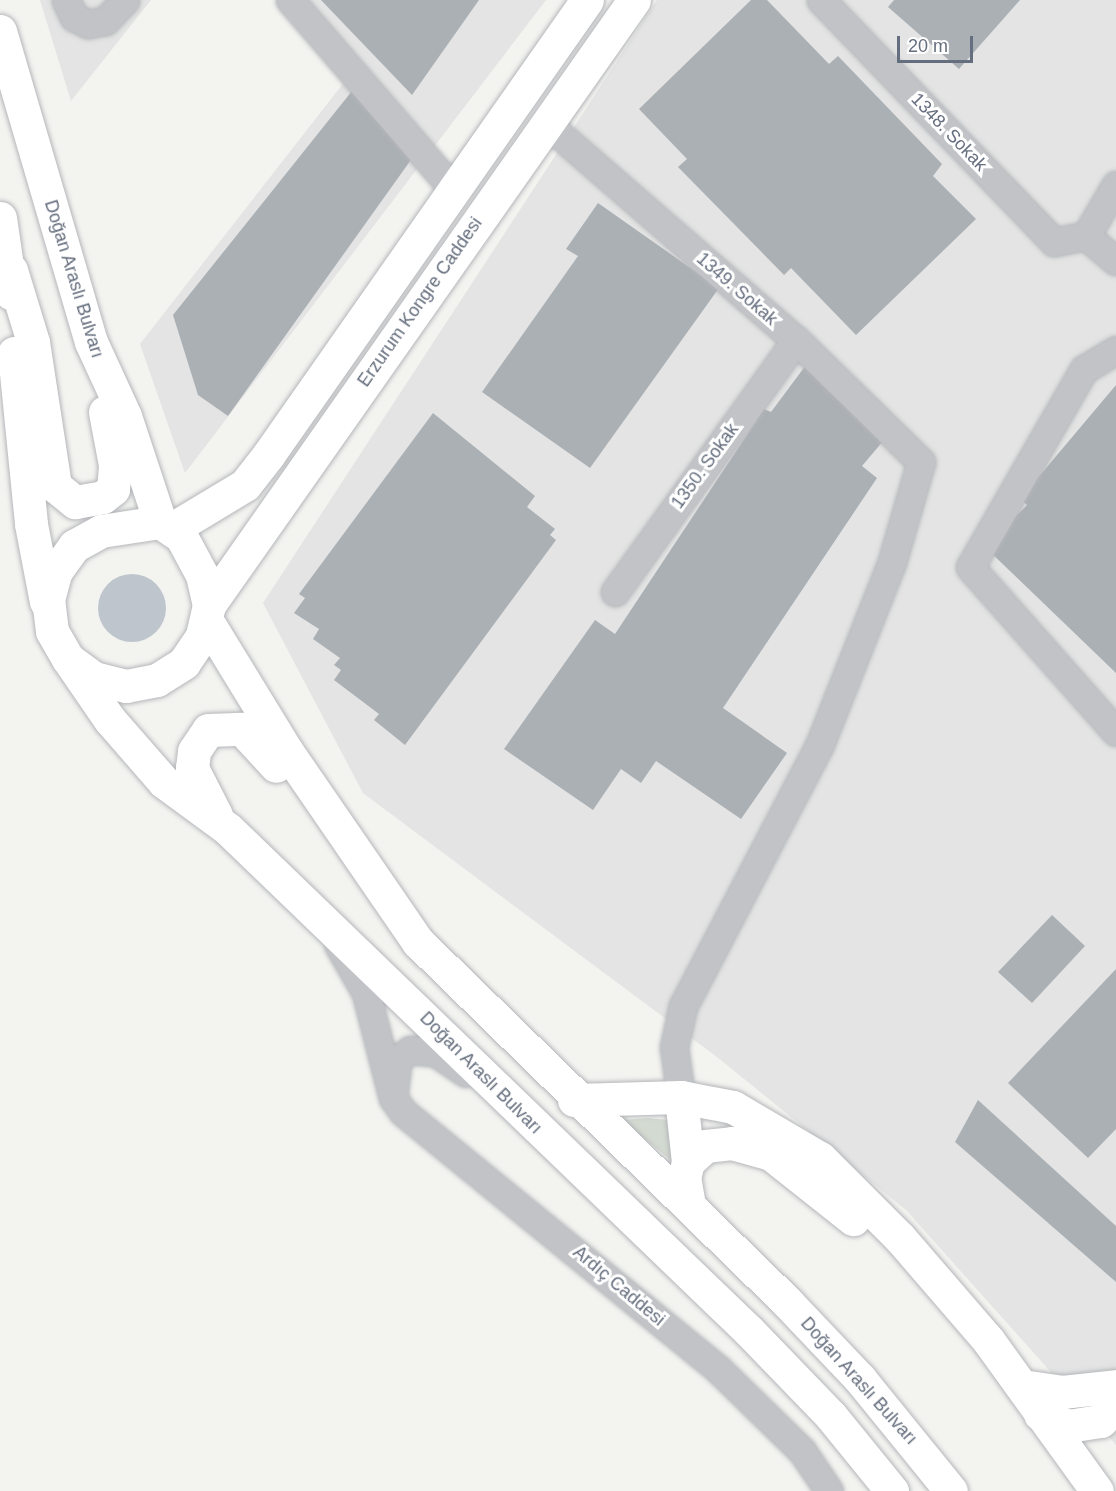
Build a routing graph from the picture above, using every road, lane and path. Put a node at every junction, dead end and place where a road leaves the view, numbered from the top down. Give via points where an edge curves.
1 (66, 0) edge
2 (125, 0) edge
3 (290, 0) edge
4 (587, 0) edge
5 (634, 0) edge
6 (821, 0) edge
7 (0, 31) edge
8 (546, 123) junction
9 (1116, 185) edge
10 (453, 189) junction
11 (0, 218) edge
12 (1086, 236) junction
13 (1116, 261) edge
14 (11, 270) junction
15 (796, 340) junction
16 (91, 342) junction
17 (1116, 350) edge
18 (166, 525) junction
19 (615, 592) dead end
20 (208, 613) junction
21 (49, 615) junction
22 (68, 659) junction
23 (1116, 732) edge
24 (228, 829) junction
25 (326, 922) junction
26 (418, 942) junction
27 (681, 1097) junction
28 (393, 1098) junction
29 (574, 1100) junction
30 (526, 1118) junction
31 (688, 1162) junction
32 (689, 1205) junction
33 (1022, 1386) junction
34 (1116, 1386) edge
35 (1116, 1404) edge
36 (1052, 1424) junction
37 (829, 1491) edge
38 (892, 1491) edge
39 (951, 1491) edge
40 (1097, 1491) edge

1 - 2 street via 74,17 88,24 105,21
3 - 10 street
4 - 10 main road, Erzurum Kongre Caddesi
5 - 8 main road, Erzurum Kongre Caddesi
6 - 12 street, 1348. Sokak via 1054,242
7 - 16 main road, Doğan Araslı Bulvarı
8 - 15 street, 1349. Sokak
8 - 20 main road, Erzurum Kongre Caddesi
9 - 12 street
10 - 18 main road, Erzurum Kongre Caddesi via 245,485
11 - 14 main road
12 - 13 street
14 - 16 main road via 33,342 55,486 75,502 103,497 115,478
14 - 21 main road via 10,317 31,524
15 - 19 street, 1350. Sokak
15 - 27 street, 1349. Sokak via 921,462 892,562 819,746 683,1006 674,1047
16 - 18 main road, Doğan Araslı Bulvarı via 125,416
17 - 23 street via 1084,369 970,567
18 - 20 main road via 202,575
18 - 21 main road via 100,531 74,546 56,571
20 - 22 main road via 190,656 157,680 109,683
20 - 26 main road, Doğan Araslı Bulvarı via 286,750
21 - 22 main road
22 - 24 main road, Doğan Araslı Bulvarı via 110,720 164,782
24 - 25 main road, Doğan Araslı Bulvarı
24 - 26 main road via 192,768 201,736 224,726 255,738 346,868
25 - 28 street via 366,993
25 - 30 main road, Doğan Araslı Bulvarı
26 - 29 main road, Doğan Araslı Bulvarı
27 - 29 main road
27 - 31 main road
27 - 33 main road via 733,1107 820,1158 900,1238
28 - 30 street via 398,1059 421,1047 458,1067
28 - 37 street, Ardıç Caddesi via 403,1112 718,1369 802,1451
29 - 32 main road, Doğan Araslı Bulvarı
30 - 38 main road, Doğan Araslı Bulvarı via 749,1331 831,1416
31 - 32 main road via 684,1178
31 - 36 main road via 717,1142 751,1144 771,1154 850,1216 1008,1389
32 - 39 main road, Doğan Araslı Bulvarı via 860,1378
33 - 34 main road via 1062,1392
33 - 36 main road
35 - 36 main road via 1101,1421
36 - 40 main road

